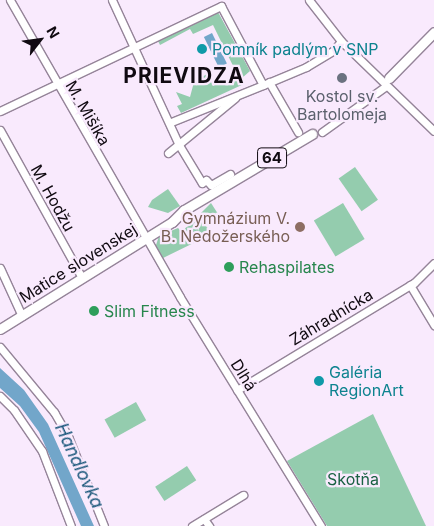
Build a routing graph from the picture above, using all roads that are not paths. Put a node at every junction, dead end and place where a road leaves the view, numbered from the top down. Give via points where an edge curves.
1 (10, 0) edge
2 (112, 0) edge
3 (309, 0) edge
4 (219, 3) edge
5 (434, 33) edge
6 (342, 41) junction
7 (132, 46) junction
8 (388, 82) junction
9 (55, 84) junction
10 (266, 84) junction
11 (238, 96) junction
12 (0, 111) edge
13 (170, 123) junction
14 (0, 130) edge
15 (434, 131) edge
16 (298, 132) dead end
17 (322, 132) dead end
18 (312, 134) dead end
19 (179, 145) junction
20 (168, 152) dead end
21 (232, 178) junction
22 (146, 238) junction
23 (434, 263) edge
24 (0, 268) edge
25 (82, 278) junction
26 (410, 285) junction
27 (22, 316) junction
28 (434, 325) edge
29 (0, 329) edge
30 (0, 347) edge
31 (236, 390) junction
32 (0, 396) edge
33 (243, 495) dead end
34 (204, 519) junction
35 (71, 526) edge
36 (104, 526) edge
37 (192, 526) edge
38 (209, 526) edge
39 (320, 526) edge

1 - 9 street, M. Mišíka
2 - 7 street
3 - 6 street
4 - 7 street
4 - 10 street
5 - 8 main road
6 - 8 street via 371,72
6 - 10 street via 334,50 306,67
7 - 9 street
7 - 13 street
8 - 15 street
8 - 17 street
9 - 12 street
9 - 22 street, M. Mišíka
10 - 11 street
10 - 16 street
11 - 13 street via 212,103
11 - 19 street
13 - 19 street
14 - 25 street, M. Hodžu
18 - 21 main road, Matice slovenskej / 64
19 - 20 street
19 - 21 street via 202,183 206,180 211,185
21 - 22 main road, Matice slovenskej / 64
22 - 25 main road, Matice slovenskej / 64
22 - 31 street, Dlhá
23 - 26 street, Záhradnícka via 424,277
24 - 27 street
25 - 27 main road, Matice slovenskej / 64
26 - 28 street
26 - 31 street, Záhradnícka
27 - 29 main road, Matice slovenskej / 64
30 - 36 street via 54,412 68,436
31 - 39 street, Dlhá
32 - 35 street via 14,410 42,451
33 - 34 street
34 - 37 street
34 - 38 street

